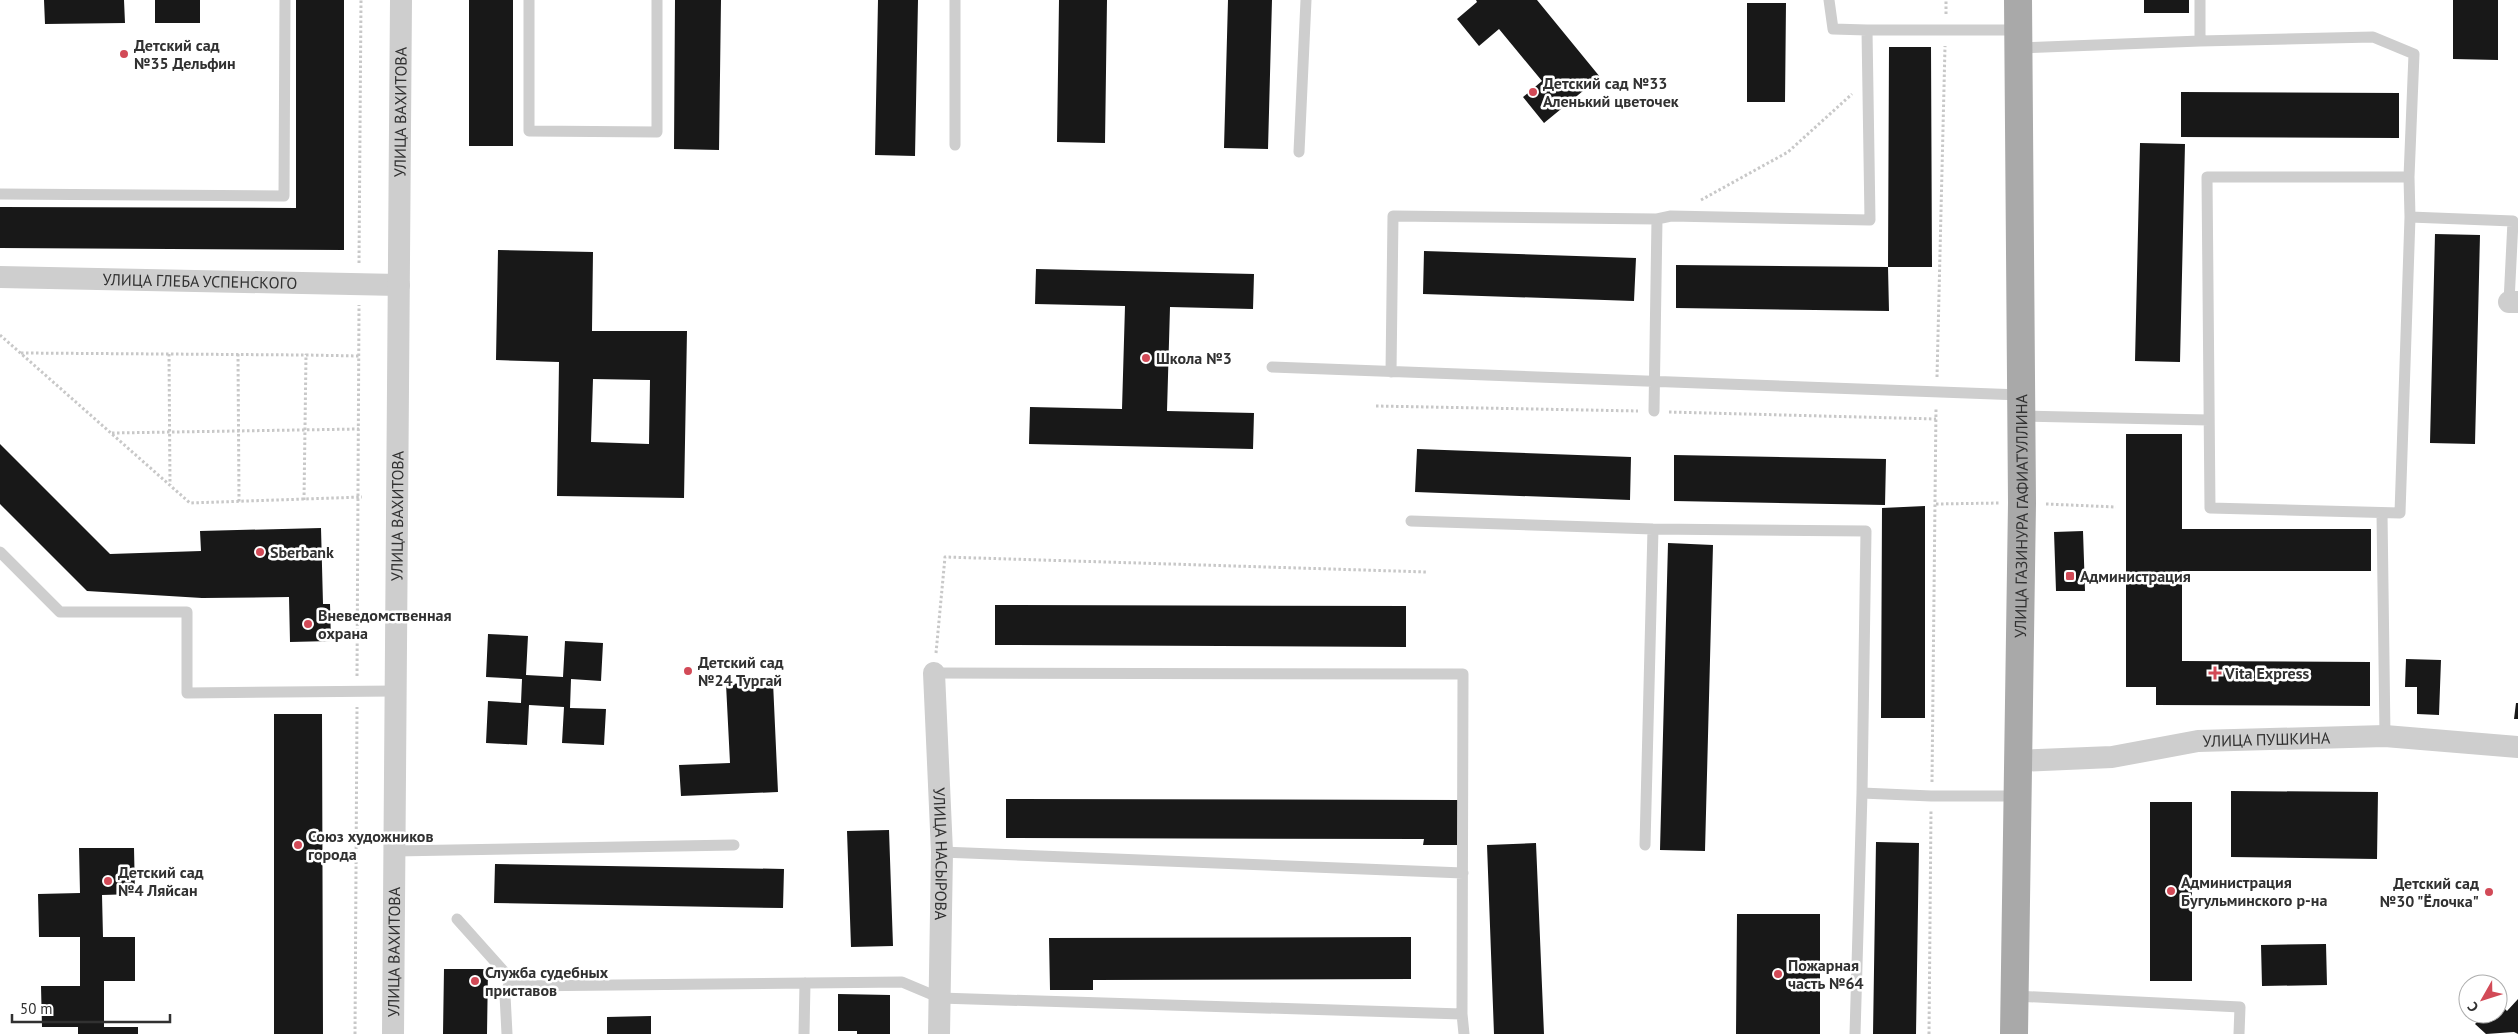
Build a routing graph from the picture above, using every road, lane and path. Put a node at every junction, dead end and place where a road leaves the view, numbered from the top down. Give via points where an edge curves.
1 (284, 0) edge
2 (361, 0) edge
3 (401, 0) edge
4 (529, 0) edge
5 (657, 0) edge
6 (955, 0) edge
7 (1306, 0) edge
8 (1828, 0) edge
9 (1946, 0) edge
10 (2018, 0) edge
11 (2200, 0) edge
12 (1867, 30) junction
13 (1945, 30) junction
14 (2018, 39) junction
15 (2200, 41) junction
16 (1867, 80) junction
17 (955, 145) dead end
18 (1299, 152) dead end
19 (2408, 177) junction
20 (0, 194) edge
21 (1670, 216) junction
22 (2410, 217) junction
23 (1657, 219) junction
24 (0, 277) edge
25 (359, 284) junction
26 (399, 284) junction
27 (2514, 302) edge
28 (0, 335) edge
29 (20, 353) junction
30 (169, 354) junction
31 (238, 354) junction
32 (306, 354) junction
33 (359, 356) junction
34 (1272, 367) dead end
35 (1391, 372) junction
36 (1655, 381) junction
37 (1937, 392) junction
38 (2022, 405) junction
39 (1376, 406) dead end
40 (1654, 411) junction
41 (1936, 419) junction
42 (2209, 420) junction
43 (358, 429) junction
44 (306, 430) junction
45 (240, 431) junction
46 (168, 432) junction
47 (110, 433) junction
48 (170, 486) junction
49 (360, 498) junction
50 (304, 500) junction
51 (239, 502) junction
52 (2382, 513) junction
53 (1411, 521) dead end
54 (1653, 529) junction
55 (0, 552) edge
56 (1427, 572) dead end
57 (934, 673) junction
58 (357, 691) junction
59 (396, 691) junction
60 (2384, 736) junction
61 (2518, 747) edge
62 (2017, 761) junction
63 (1862, 793) junction
64 (1932, 796) junction
65 (2017, 796) junction
66 (734, 845) dead end
67 (1645, 845) dead end
68 (394, 851) junction
69 (942, 852) junction
70 (1463, 872) junction
71 (457, 919) dead end
72 (511, 979) junction
73 (805, 983) junction
74 (2013, 996) junction
75 (940, 998) junction
76 (1462, 1014) junction
77 (355, 1034) edge
78 (393, 1034) edge
79 (507, 1034) edge
80 (804, 1034) edge
81 (939, 1034) edge
82 (1464, 1034) edge
83 (1855, 1034) edge
84 (1929, 1034) edge
85 (2014, 1034) edge
86 (2239, 1034) edge

1 - 20 lane via 284,196
2 - 25 path
3 - 26 street, УЛИЦА ВАХИТОВА
4 - 5 lane via 529,132 657,132
6 - 17 lane
7 - 18 lane
8 - 12 lane via 1833,29
9 - 13 path
10 - 14 main road, УЛИЦА ГАЗИНУРА ГАФИАТУЛЛИНА
11 - 15 lane
12 - 13 lane
12 - 16 lane
13 - 14 lane
13 - 37 path
14 - 15 lane
14 - 38 main road, УЛИЦА ГАЗИНУРА ГАФИАТУЛЛИНА
15 - 19 lane via 2373,37 2414,54
16 - 21 path via 1788,152
16 - 21 lane via 1870,220
19 - 22 lane
19 - 42 lane via 2207,177
21 - 23 lane
22 - 27 lane via 2513,221
22 - 52 lane via 2400,513
23 - 35 lane via 1393,216
23 - 36 lane
24 - 25 street, УЛИЦА ГЛЕБА УСПЕНСКОГО
25 - 26 street, УЛИЦА ГЛЕБА УСПЕНСКОГО
25 - 33 path
26 - 59 street, УЛИЦА ВАХИТОВА
28 - 29 path
29 - 30 path
29 - 47 path
30 - 31 path
30 - 46 path
31 - 32 path
31 - 45 path
32 - 33 path
32 - 44 path
33 - 43 path
34 - 35 lane
35 - 36 lane
36 - 37 lane
36 - 40 lane
37 - 38 lane
37 - 41 path
38 - 42 lane
38 - 62 main road, УЛИЦА ГАЗИНУРА ГАФИАТУЛЛИНА
39 - 40 path
40 - 41 path
41 - 64 path
42 - 52 lane via 2210,508
43 - 44 path
43 - 49 path
44 - 45 path
44 - 50 path
45 - 46 path
45 - 51 path
46 - 47 path
46 - 48 path
47 - 48 path
48 - 51 path via 190,503
49 - 50 path
49 - 58 path
50 - 51 path
52 - 60 lane
53 - 54 lane
54 - 63 lane via 1866,531
54 - 67 lane
55 - 58 lane via 60,612 187,612 187,693
56 - 57 path via 945,557
57 - 69 street, УЛИЦА НАСЫРОВА
57 - 70 lane via 1463,674
58 - 59 lane
58 - 77 path
59 - 68 street, УЛИЦА ВАХИТОВА
60 - 61 street, УЛИЦА ПУШКИНА
60 - 62 street, УЛИЦА ПУШКИНА via 2198,741 2112,757
62 - 65 main road, УЛИЦА ГАЗИНУРА ГАФИАТУЛЛИНА
63 - 64 lane
63 - 83 lane
64 - 65 lane
64 - 84 path
65 - 74 main road, УЛИЦА ГАЗИНУРА ГАФИАТУЛЛИНА
66 - 68 lane
68 - 78 street, УЛИЦА ВАХИТОВА
69 - 70 lane
69 - 75 street, УЛИЦА НАСЫРОВА
70 - 76 lane
71 - 72 lane
72 - 73 lane via 517,986
72 - 79 lane via 505,995
73 - 75 lane via 902,982
73 - 80 lane
74 - 85 main road, УЛИЦА ГАЗИНУРА ГАФИАТУЛЛИНА
74 - 86 lane via 2240,1007
75 - 76 lane
75 - 81 street, УЛИЦА НАСЫРОВА
76 - 82 lane

